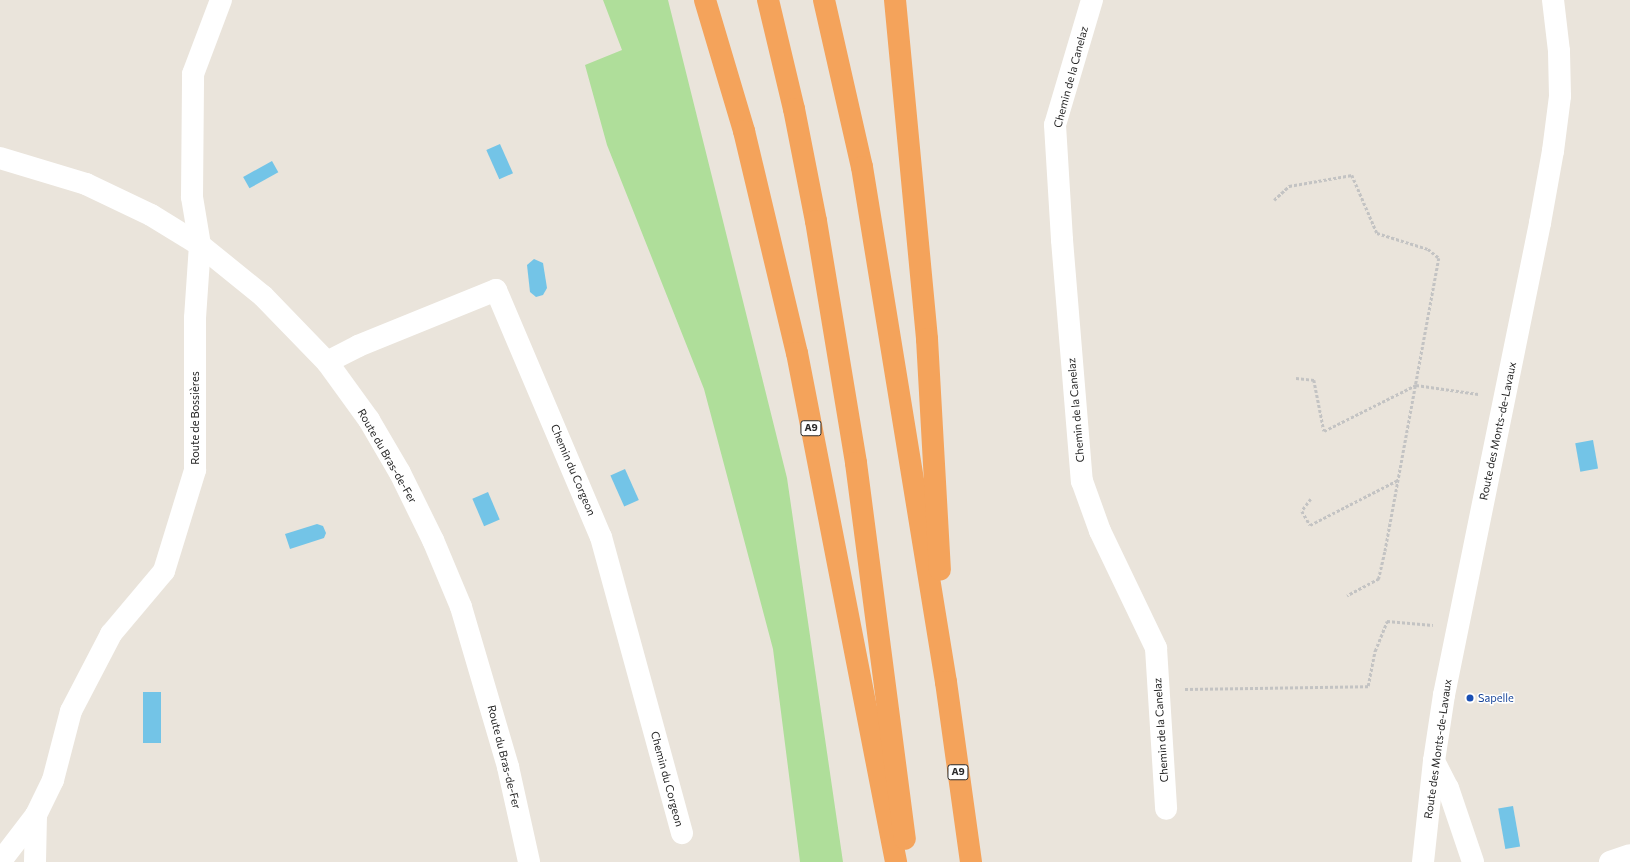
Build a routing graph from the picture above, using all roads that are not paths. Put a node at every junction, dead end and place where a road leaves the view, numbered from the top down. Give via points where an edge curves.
1 (221, 0) edge
2 (705, 0) edge
3 (768, 0) edge
4 (824, 0) edge
5 (895, 0) edge
6 (1092, 0) edge
7 (1553, 0) edge
8 (0, 158) edge
9 (200, 245) junction
10 (327, 362) junction
11 (946, 682) junction
12 (1434, 761) junction
13 (1166, 809) dead end
14 (36, 815) junction
15 (682, 833) dead end
16 (1630, 855) edge
17 (0, 862) edge
18 (35, 862) edge
19 (529, 862) edge
20 (896, 862) edge
21 (908, 862) edge
22 (972, 862) edge
23 (1423, 862) edge
24 (1473, 862) edge
25 (1610, 862) edge

1 - 9 street, Route de Bossières via 193,74 192,197
2 - 20 highway, A9 via 744,131 797,353
3 - 21 highway via 794,109 815,214 856,463
4 - 11 highway, A9 via 862,167
5 - 11 highway, A9 via 927,339
6 - 13 street, Chemin de la Canelaz via 1055,125 1082,481 1100,531 1156,648
7 - 12 street, Route des Monts-de-Lavaux via 1560,51 1560,96 1553,151 1444,695
8 - 9 street, Route du Bras-de-Fer via 86,184 151,215
9 - 10 street, Route du Bras-de-Fer via 263,296
9 - 14 street, Route de Bossières via 195,318 195,470 164,571 111,634 71,711 53,780
10 - 15 street, Chemin du Corgeon via 358,346 496,290 601,537
10 - 19 street, Route du Bras-de-Fer via 369,420 400,473 433,540 461,607 508,767
11 - 22 highway, A9
12 - 23 street, Route des Monts-de-Lavaux
12 - 24 street via 1448,788
14 - 17 street, Route de Bossières
14 - 18 street
16 - 25 street

